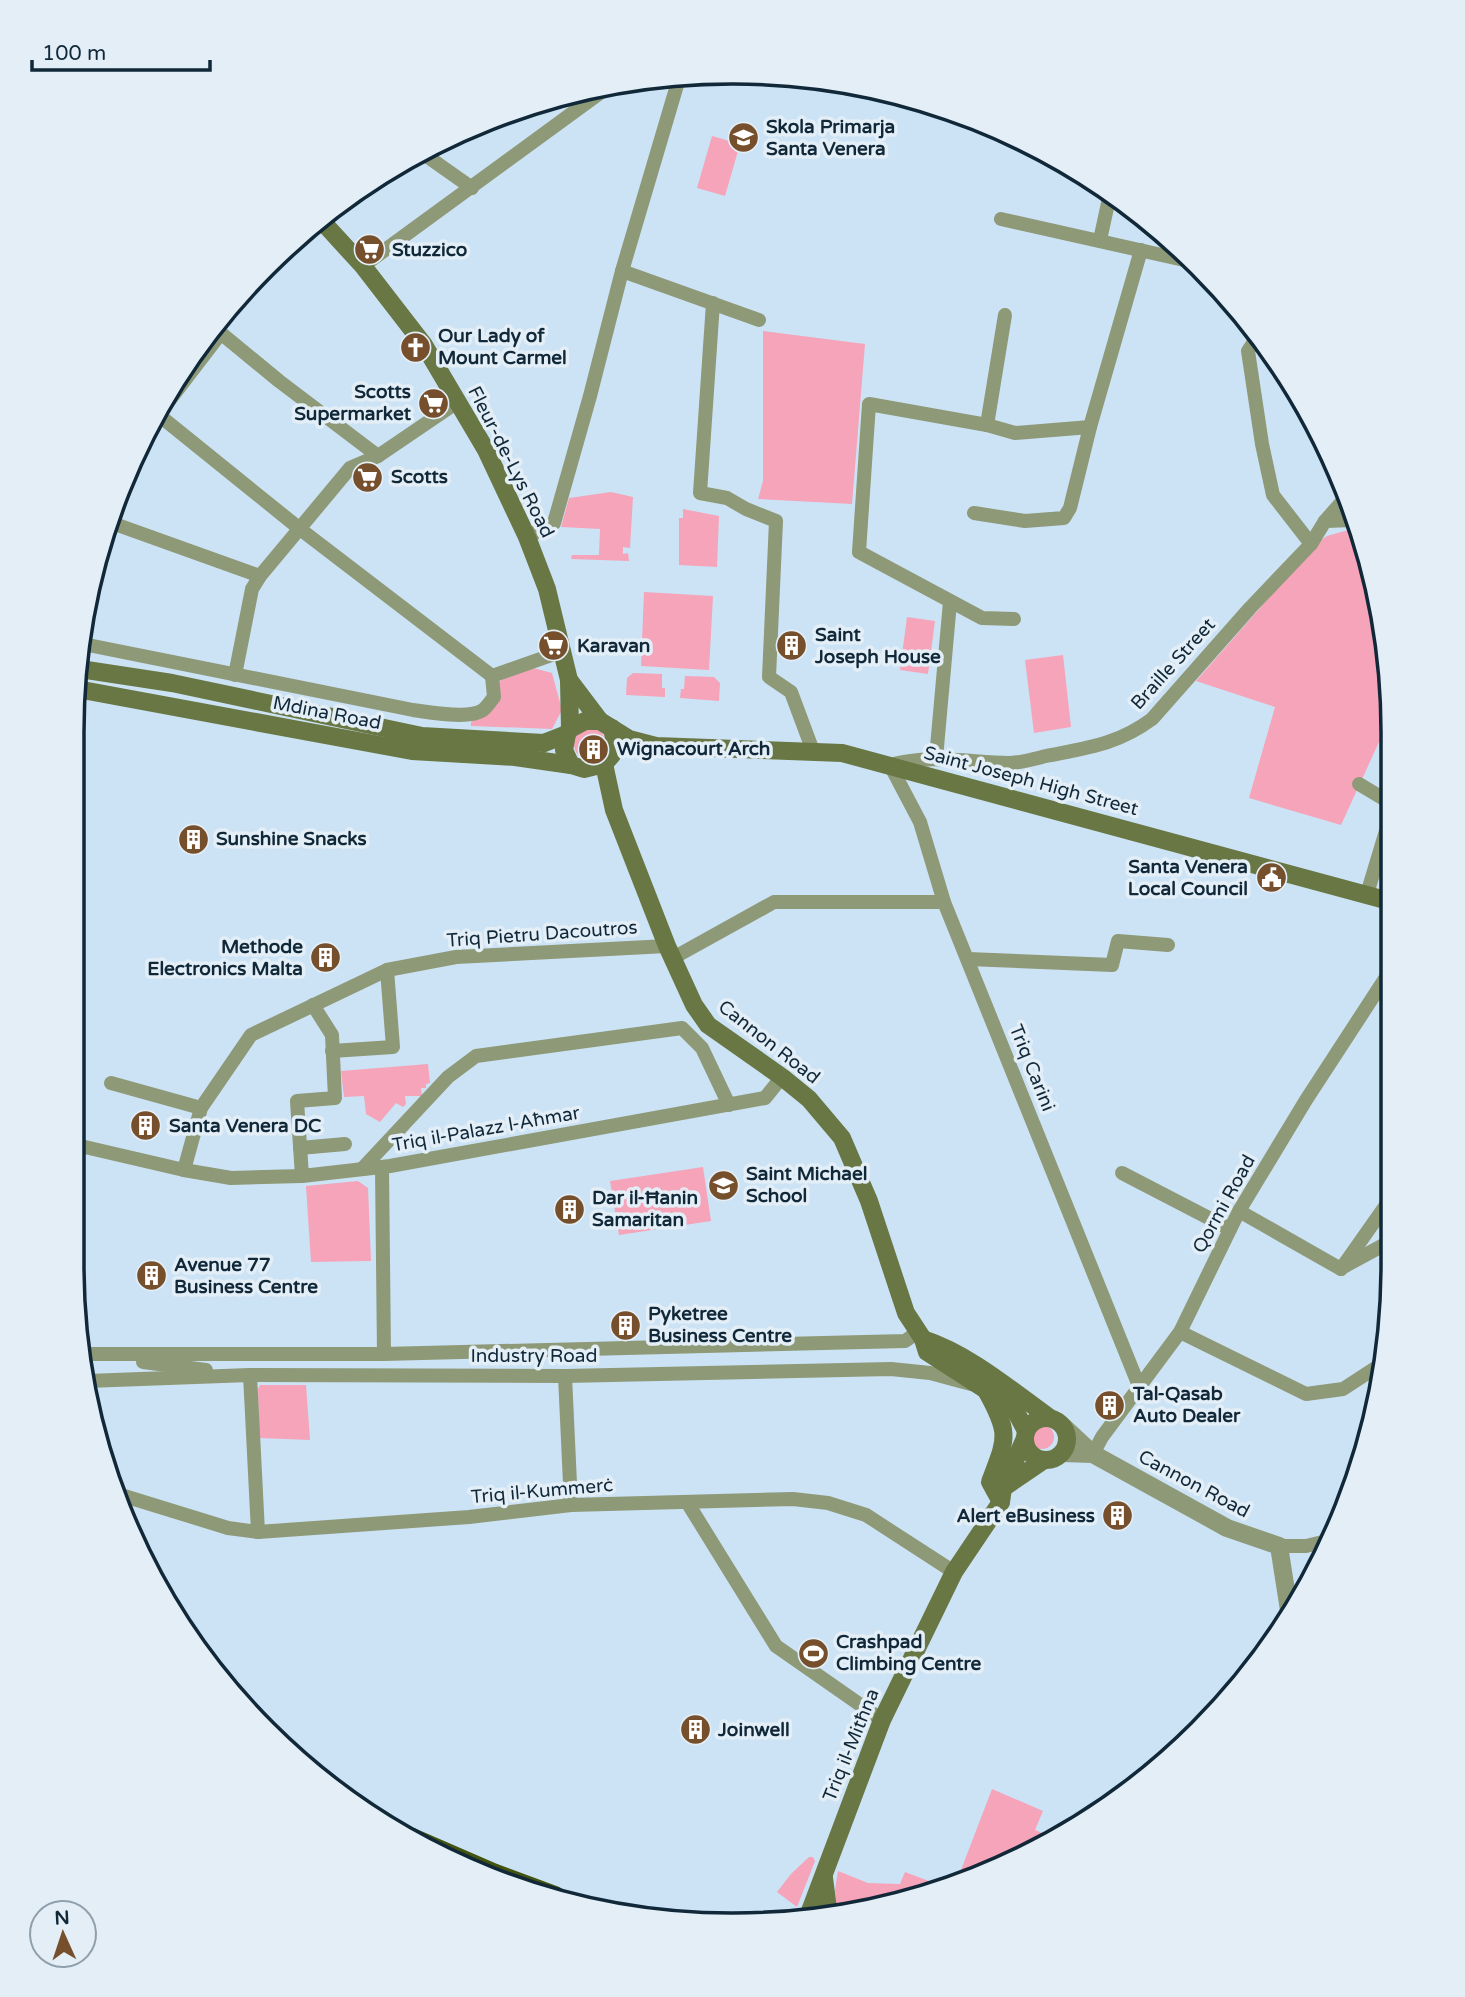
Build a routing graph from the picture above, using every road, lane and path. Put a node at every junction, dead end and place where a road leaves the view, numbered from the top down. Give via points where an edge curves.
1 (677, 87) edge
2 (591, 100) edge
3 (431, 159) edge
4 (472, 188) junction
5 (1108, 204) edge
6 (1001, 219) dead end
7 (327, 227) edge
8 (1100, 240) junction
9 (1141, 250) junction
10 (1174, 258) edge
11 (363, 266) junction
12 (622, 271) junction
13 (713, 303) junction
14 (1005, 315) dead end
15 (759, 320) dead end
16 (222, 333) edge
17 (1252, 345) edge
18 (458, 401) junction
19 (165, 420) edge
20 (987, 425) junction
21 (1090, 427) junction
22 (378, 456) junction
23 (1340, 504) edge
24 (974, 513) dead end
25 (1346, 520) edge
26 (1325, 521) junction
27 (118, 525) edge
28 (300, 529) junction
29 (527, 537) junction
30 (1311, 544) junction
31 (260, 576) junction
32 (950, 602) junction
33 (1014, 619) dead end
34 (90, 645) edge
35 (563, 651) junction
36 (87, 670) edge
37 (235, 674) junction
38 (492, 676) junction
39 (569, 681) junction
40 (85, 690) edge
41 (606, 725) junction
42 (569, 731) junction
43 (656, 746) junction
44 (813, 751) junction
45 (936, 758) junction
46 (608, 759) junction
47 (890, 765) junction
48 (578, 767) junction
49 (1359, 784) dead end
50 (1381, 797) edge
51 (614, 810) junction
52 (1381, 848) edge
53 (1367, 894) junction
54 (1381, 898) edge
55 (944, 902) junction
56 (1168, 945) dead end
57 (670, 952) junction
58 (968, 959) junction
59 (387, 970) junction
60 (1381, 985) edge
61 (313, 1005) junction
62 (332, 1051) junction
63 (782, 1077) junction
64 (111, 1083) dead end
65 (729, 1105) junction
66 (201, 1108) junction
67 (345, 1144) dead end
68 (84, 1147) edge
69 (300, 1148) junction
70 (382, 1167) junction
71 (362, 1169) junction
72 (184, 1170) junction
73 (1122, 1173) dead end
74 (302, 1177) junction
75 (1239, 1211) junction
76 (1381, 1212) edge
77 (1230, 1229) junction
78 (1381, 1247) edge
79 (1341, 1269) junction
80 (1180, 1332) junction
81 (920, 1335) junction
82 (91, 1354) edge
83 (384, 1354) junction
84 (91, 1355) edge
85 (1372, 1370) edge
86 (250, 1375) junction
87 (565, 1376) junction
88 (95, 1381) edge
89 (1139, 1386) junction
90 (983, 1389) junction
91 (1057, 1422) junction
92 (1026, 1435) junction
93 (1062, 1453) junction
94 (1093, 1454) junction
95 (1044, 1460) junction
96 (998, 1491) junction
97 (127, 1497) edge
98 (687, 1502) junction
99 (571, 1505) junction
100 (258, 1532) junction
101 (1318, 1543) edge
102 (1279, 1546) junction
103 (954, 1572) junction
104 (1287, 1600) edge
105 (882, 1720) junction
106 (823, 1874) junction
107 (827, 1906) edge
108 (811, 1908) edge

1 - 12 street
2 - 4 street
3 - 4 street
4 - 11 street
5 - 8 street
6 - 8 street
7 - 11 main road, Fleur-de-Lys Road
8 - 9 street
9 - 10 street
9 - 21 street
11 - 18 main road, Fleur-de-Lys Road via 424,345
12 - 13 street
12 - 29 street via 554,523
13 - 15 street
13 - 44 street via 700,493 727,498 776,521 769,677 791,692
14 - 20 street
16 - 22 street
17 - 30 street via 1248,351 1273,495
18 - 22 street
18 - 29 main road, Fleur-de-Lys Road
19 - 28 street
20 - 21 street via 1015,433
20 - 32 street via 869,404 859,552
21 - 24 street via 1064,518 1025,521
22 - 28 street via 350,468
23 - 26 street, Braille Street
25 - 26 street
26 - 30 street, Braille Street
27 - 31 street
28 - 31 street
28 - 38 street
29 - 35 main road, Fleur-de-Lys Road
30 - 45 street, Braille Street via 1138,729 1110,743 1012,763
31 - 37 street via 252,589
32 - 33 street via 982,618
32 - 45 street
34 - 37 street
35 - 38 street
35 - 39 main road, Fleur-de-Lys Road
36 - 42 main road, Mdina Road via 172,683 422,736 544,743
37 - 38 street via 413,710 472,715 494,697
39 - 41 main road, Fleur-de-Lys Road
39 - 42 main road, Fleur-de-Lys Road
40 - 48 main road, Mdina Road via 412,751 515,757
41 - 42 main road via 585,721
41 - 43 main road, Saint Joseph High Street via 629,739
41 - 46 main road via 615,743
42 - 48 main road via 564,750
43 - 44 main road, Saint Joseph High Street
43 - 46 main road, Saint Joseph High Street
44 - 47 main road, Saint Joseph High Street
45 - 47 street, Braille Street
46 - 48 main road
46 - 51 main road, Cannon Road
47 - 53 main road, Saint Joseph High Street
47 - 55 street, Triq Carini via 920,822
48 - 51 main road, Cannon Road
49 - 50 street
51 - 57 main road, Cannon Road
52 - 53 street
53 - 54 main road, Saint Joseph High Street
55 - 57 street via 774,902
55 - 58 street, Triq Carini
56 - 58 street via 1118,941 1112,965
57 - 59 street, Triq Pietru Dacoutros via 456,957
57 - 63 main road, Cannon Road via 708,1025
58 - 89 street, Triq Carini
59 - 61 street, Triq Pietru Dacoutros
59 - 62 street via 393,1047
60 - 75 street, Qormi Road
61 - 62 street via 332,1035
61 - 66 street, Triq Pietru Dacoutros via 251,1035
62 - 69 street via 335,1098 297,1101
63 - 65 street, Triq il-Palazz l-Aħmar via 765,1098
63 - 81 main road, Cannon Road via 809,1098 842,1138 869,1201 906,1313
64 - 66 street
65 - 70 street, Triq il-Palazz l-Aħmar
65 - 71 street via 702,1048 682,1028 476,1056 448,1077
66 - 72 street, Triq Pietru Dacoutros
67 - 69 street
68 - 72 street, Triq il-Palazz l-Aħmar
69 - 74 street
70 - 71 street, Triq il-Palazz l-Aħmar
70 - 83 street
71 - 74 street, Triq il-Palazz l-Aħmar
72 - 74 street, Triq il-Palazz l-Aħmar via 231,1178
73 - 77 street
75 - 77 street, Qormi Road
75 - 79 street
76 - 79 street
77 - 80 street, Qormi Road
78 - 79 street
80 - 85 street via 1306,1394 1343,1389
80 - 89 street, Qormi Road
81 - 83 street, Industry Road via 905,1341
81 - 90 main road, Cannon Road via 927,1352
81 - 91 main road, Cannon Road
82 - 83 street, Industry Road
84 - 86 street
86 - 87 street, Industry Road
86 - 88 street, Industry Road
86 - 100 street
87 - 90 street, Industry Road via 891,1369 930,1373
87 - 99 street
89 - 94 street, Qormi Road
90 - 92 main road, Cannon Road via 1016,1412
90 - 96 main road via 1001,1417 1005,1441
91 - 92 main road via 1033,1422
91 - 93 main road via 1068,1438
91 - 94 street, Cannon Road
92 - 95 main road via 1027,1448
92 - 96 main road, Triq il-Mitħna
93 - 94 street, Cannon Road
93 - 95 main road
94 - 102 street, Cannon Road via 1227,1528
95 - 96 main road, Triq il-Mitħna
96 - 103 main road, Triq il-Mitħna
97 - 100 street, Triq il-Kummerċ via 228,1528
98 - 99 street, Triq il-Kummerċ
98 - 103 street, Triq il-Kummerċ via 793,1499 828,1503 866,1515
98 - 105 street via 776,1646
99 - 100 street, Triq il-Kummerċ
101 - 102 street, Cannon Road
102 - 104 street
103 - 105 main road, Triq il-Mitħna
105 - 106 main road, Triq il-Mitħna
106 - 107 main road, Triq il-Mitħna
106 - 108 main road, Triq il-Mitħna

